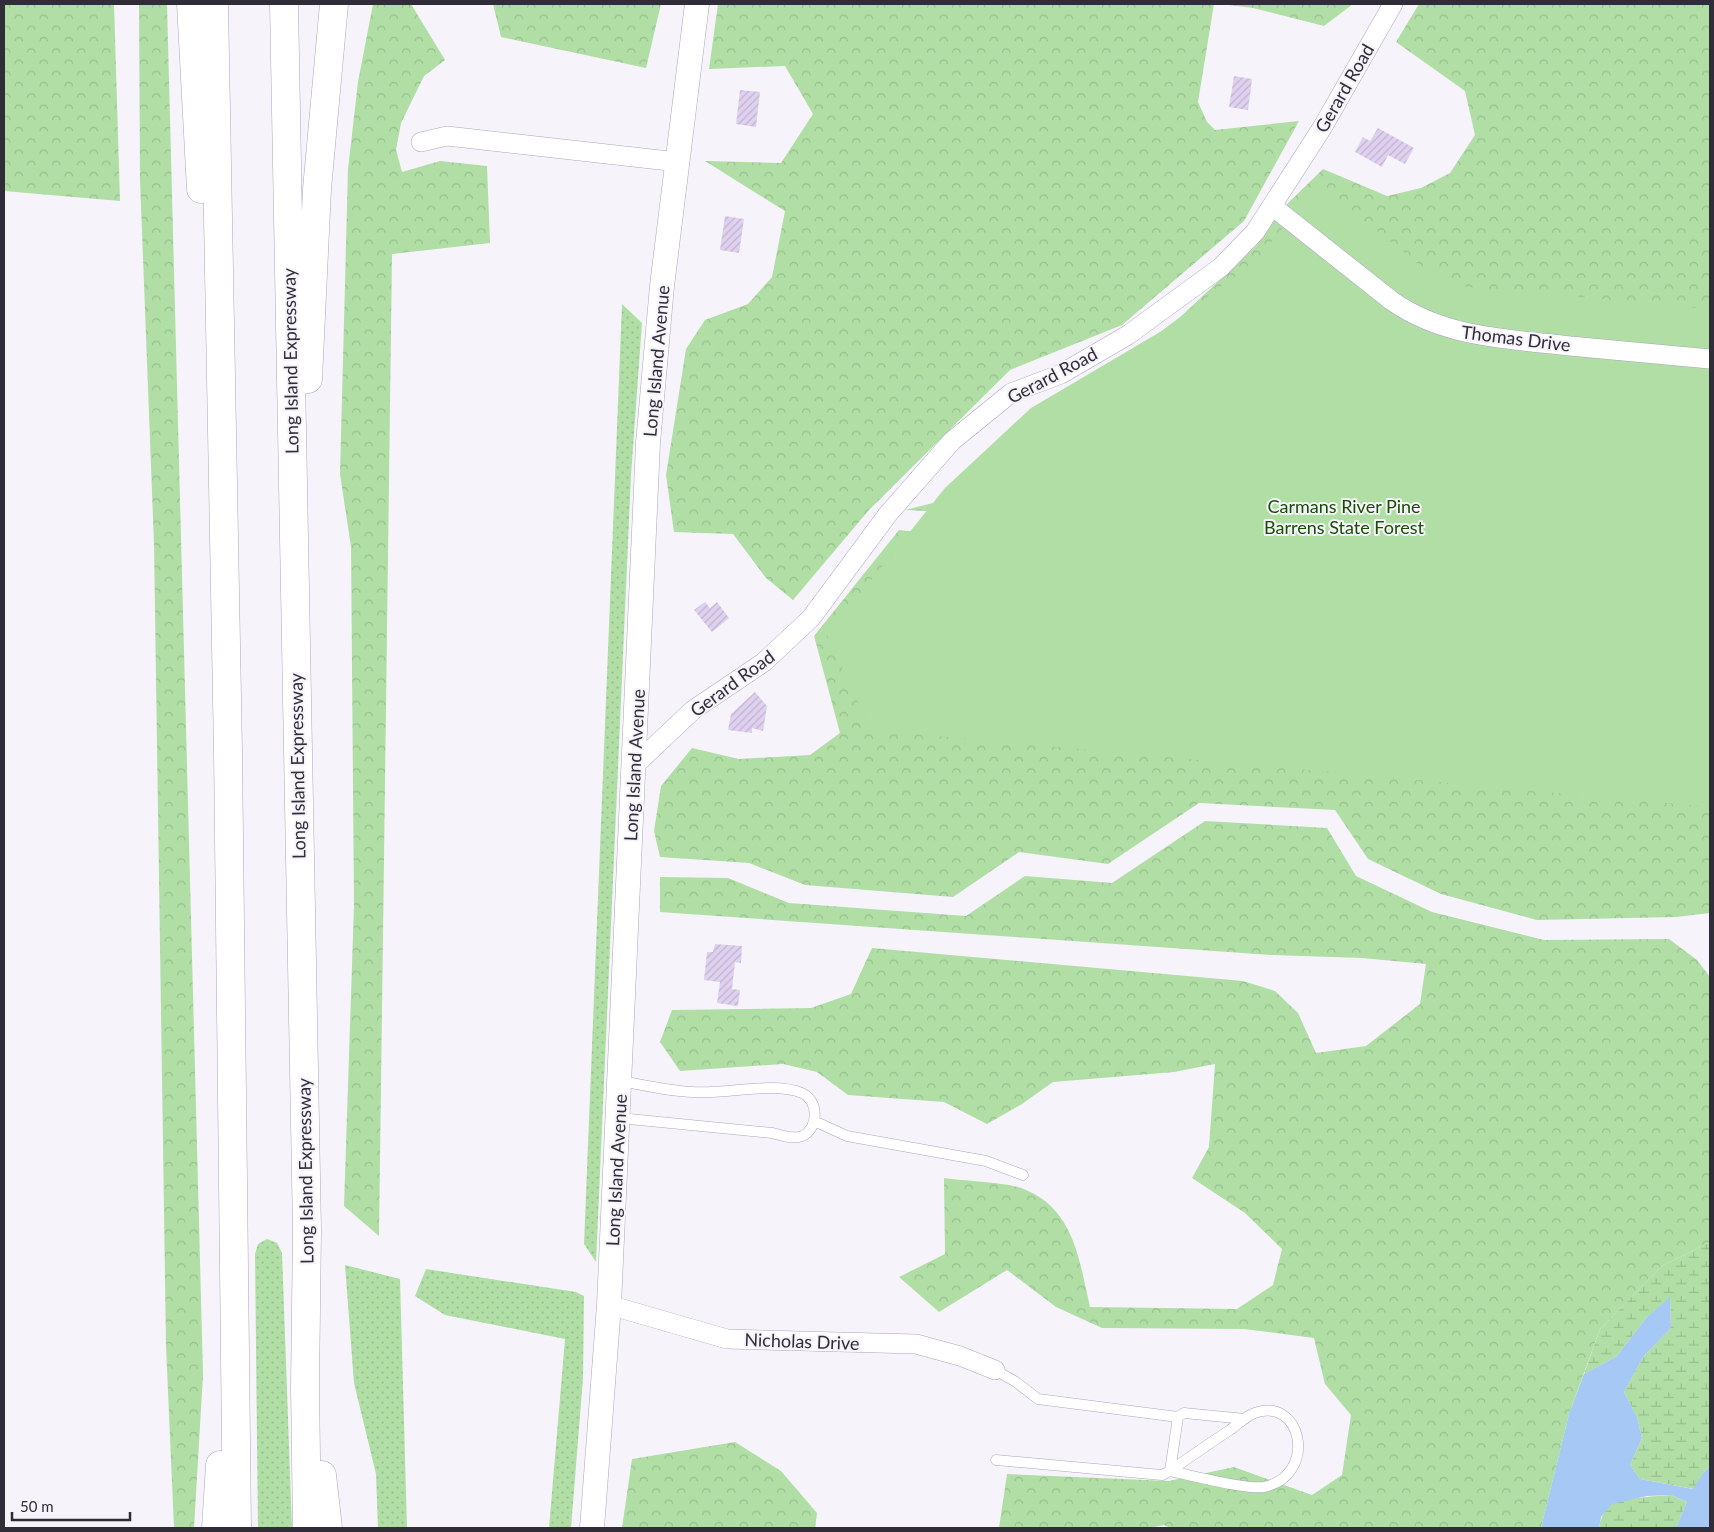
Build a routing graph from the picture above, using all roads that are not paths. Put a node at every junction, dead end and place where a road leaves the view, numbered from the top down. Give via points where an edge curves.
1 (191, 4) edge
2 (214, 4) edge
3 (284, 4) edge
4 (334, 4) edge
5 (696, 4) edge
6 (1393, 4) edge
7 (421, 142) dead end
8 (678, 162) junction
9 (1272, 206) junction
10 (219, 314) junction
11 (1710, 359) edge
12 (293, 556) junction
13 (635, 765) junction
14 (620, 1081) junction
15 (619, 1118) junction
16 (814, 1121) junction
17 (1022, 1175) dead end
18 (233, 1229) junction
19 (609, 1304) junction
20 (994, 1370) joint
21 (305, 1387) junction
22 (1178, 1417) junction
23 (1245, 1419) junction
24 (996, 1460) dead end
25 (1170, 1471) junction
26 (216, 1528) edge
27 (237, 1528) edge
28 (308, 1528) edge
29 (328, 1528) edge
30 (592, 1528) edge

1 - 10 highway via 198,172
2 - 10 highway
3 - 12 highway, Long Island Expressway
4 - 12 highway via 317,190 307,422
5 - 8 street, Long Island Avenue
6 - 9 street, Gerard Road via 1341,96
7 - 8 street via 447,136
8 - 13 street, Long Island Avenue via 661,295 649,434
9 - 11 street, Thomas Drive via 1392,302 1447,329 1490,338
9 - 13 street, Gerard Road via 1255,232 1221,267 1181,298 1128,335 1061,374 1011,394 952,440 888,514 811,618 764,662 693,710
10 - 18 highway
12 - 21 highway, Long Island Expressway via 307,1230
13 - 14 street, Long Island Avenue
14 - 15 street, Long Island Avenue
14 - 16 lane via 692,1092 769,1088 800,1092 813,1103
15 - 16 lane via 795,1138 809,1131
15 - 19 street, Long Island Avenue
16 - 17 lane via 847,1136 986,1161
18 - 26 highway
18 - 27 highway
19 - 20 street, Nicholas Drive via 727,1339 916,1344 960,1356
19 - 30 street, Long Island Avenue
20 - 22 lane via 1038,1399
21 - 28 highway, Long Island Expressway
21 - 29 highway via 325,1488
22 - 23 lane via 1184,1413
22 - 25 lane
23 - 25 lane
23 - 25 lane via 1252,1414 1271,1412 1287,1418 1297,1430 1298,1448 1292,1470 1278,1481 1263,1487
24 - 25 lane via 1162,1475

